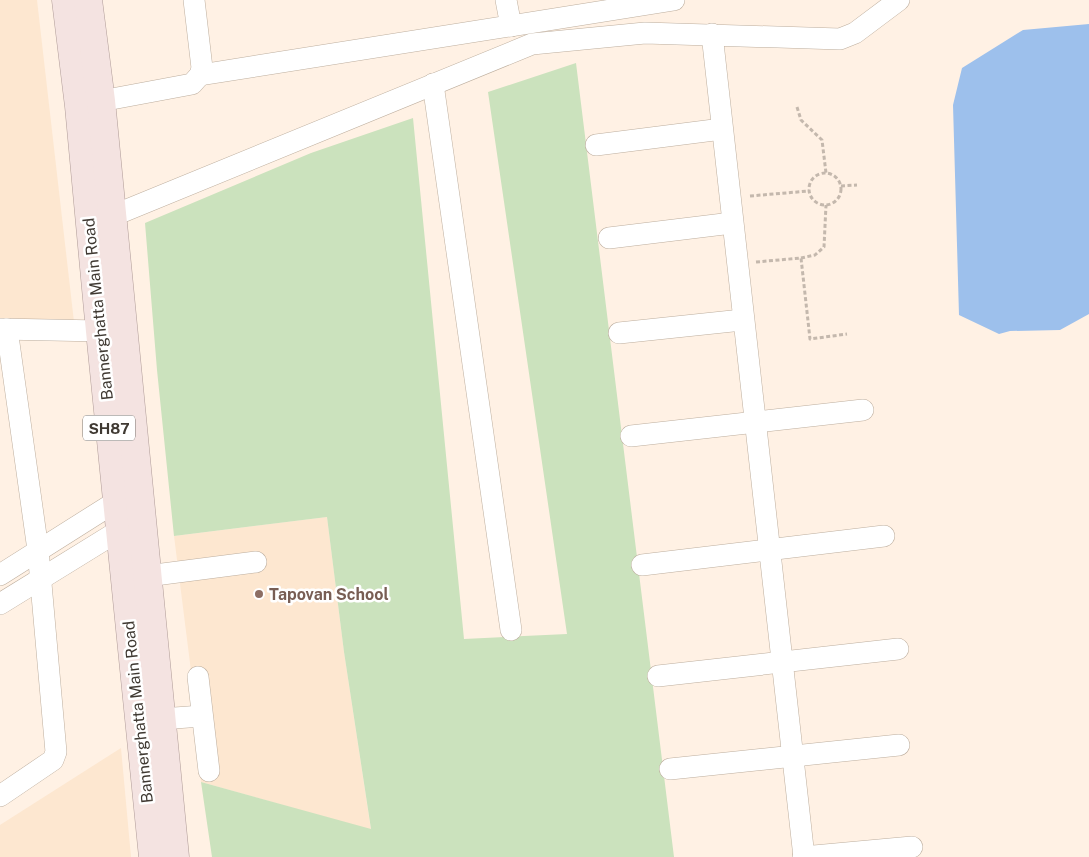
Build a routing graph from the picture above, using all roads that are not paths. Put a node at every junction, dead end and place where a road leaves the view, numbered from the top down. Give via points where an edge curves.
1 (66, 0) edge
2 (88, 0) edge
3 (194, 0) edge
4 (506, 0) edge
5 (674, 0) edge
6 (899, 0) edge
7 (511, 26) junction
8 (712, 34) junction
9 (200, 75) junction
10 (433, 84) junction
11 (101, 101) junction
12 (722, 129) junction
13 (596, 145) dead end
14 (100, 221) junction
15 (732, 223) junction
16 (609, 238) dead end
17 (742, 320) junction
18 (3, 329) edge
19 (100, 331) junction
20 (619, 333) dead end
21 (863, 410) dead end
22 (755, 422) junction
23 (631, 436) dead end
24 (117, 501) junction
25 (120, 530) junction
26 (884, 536) dead end
27 (38, 550) junction
28 (770, 550) junction
29 (256, 562) dead end
30 (642, 565) dead end
31 (0, 576) edge
32 (147, 576) junction
33 (41, 577) junction
34 (0, 604) edge
35 (511, 630) dead end
36 (898, 648) dead end
37 (782, 662) junction
38 (658, 676) dead end
39 (198, 677) dead end
40 (202, 716) junction
41 (161, 719) junction
42 (899, 745) dead end
43 (792, 756) junction
44 (670, 769) dead end
45 (209, 771) dead end
46 (0, 796) edge
47 (912, 847) dead end
48 (871, 854) edge
49 (152, 857) edge
50 (175, 857) edge
51 (803, 857) edge

1 - 14 main road, Bannerghatta Main Road / SH87 via 79,106
2 - 11 main road, Bannerghatta Main Road / SH87
3 - 9 street via 202,68
4 - 7 street
5 - 7 street
6 - 8 street via 840,39
7 - 9 street
8 - 10 street via 644,32 532,44
8 - 12 street
9 - 11 street via 192,84
10 - 14 street
10 - 35 street
11 - 14 main road, Bannerghatta Main Road / SH87
12 - 13 street
12 - 15 street
14 - 19 main road, Bannerghatta Main Road / SH87
14 - 32 main road, Bannerghatta Main Road / SH87
15 - 16 street
15 - 17 street
17 - 20 street
17 - 22 street
18 - 19 street
18 - 27 street
19 - 24 main road, Bannerghatta Main Road / SH87
21 - 22 street
22 - 23 street
22 - 28 street
24 - 25 main road, Bannerghatta Main Road / SH87
24 - 27 street
25 - 33 street
25 - 49 main road, Bannerghatta Main Road / SH87
26 - 28 street
27 - 31 street
27 - 33 street
28 - 30 street
28 - 37 street
29 - 32 street
32 - 41 main road, Bannerghatta Main Road / SH87
33 - 34 street
33 - 46 street via 56,752 53,760
36 - 37 street
37 - 38 street
37 - 43 street
39 - 40 street
40 - 41 street
40 - 45 street
41 - 50 main road, Bannerghatta Main Road / SH87
42 - 43 street
43 - 44 street
43 - 51 street
47 - 48 street
48 - 51 street

